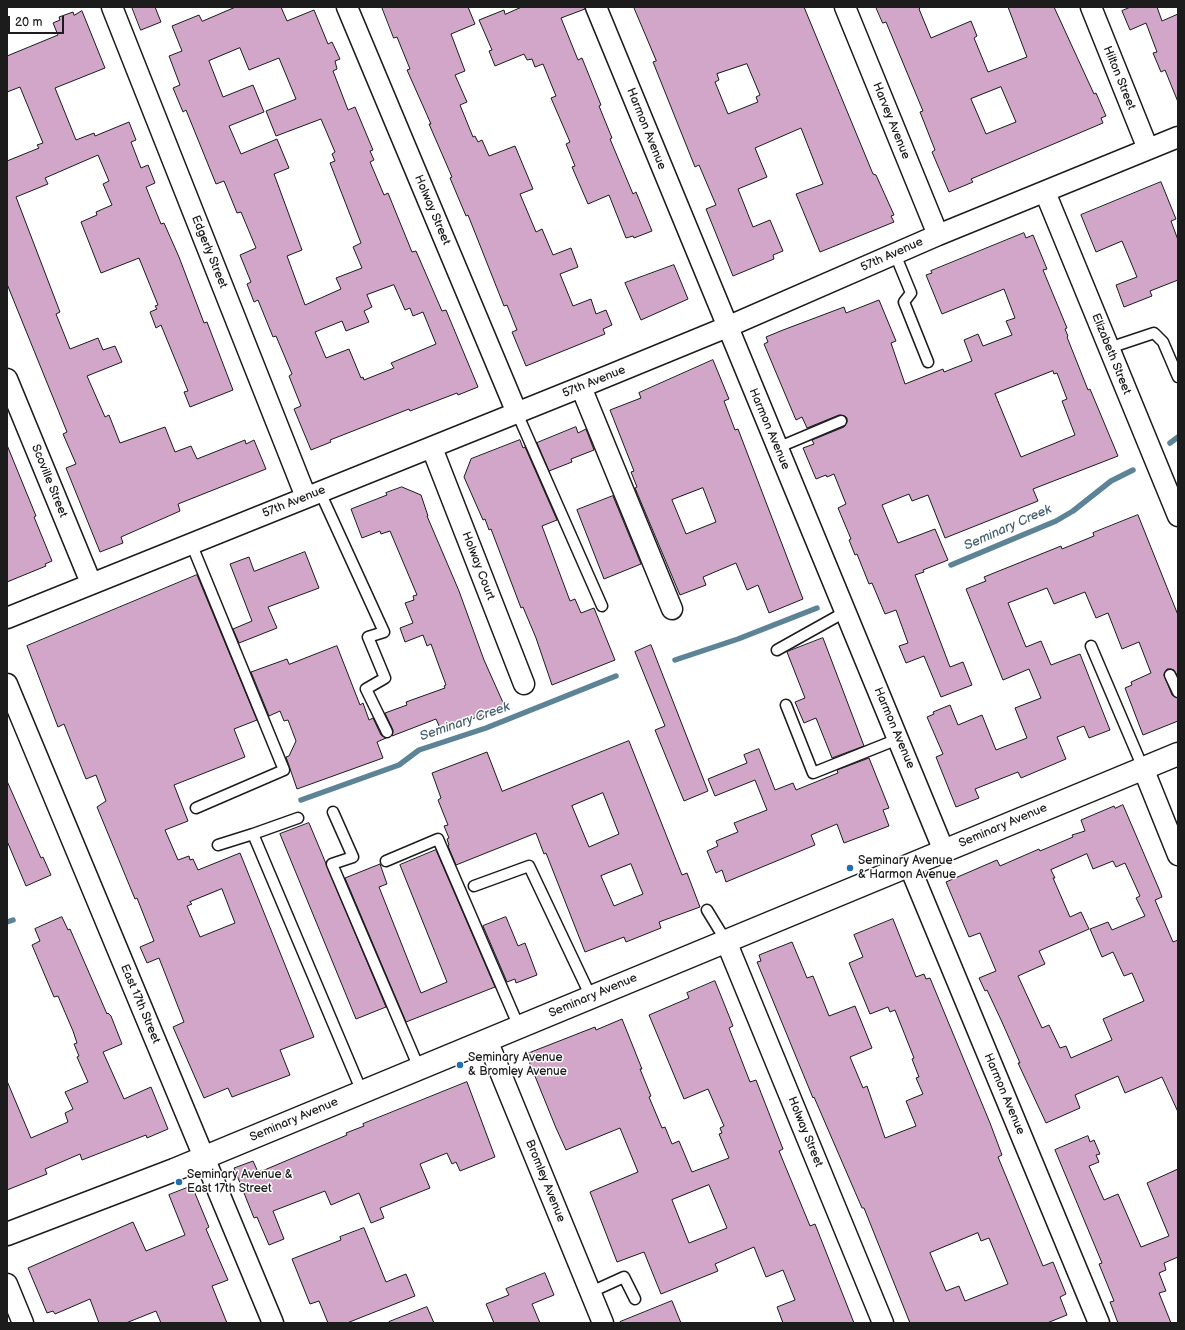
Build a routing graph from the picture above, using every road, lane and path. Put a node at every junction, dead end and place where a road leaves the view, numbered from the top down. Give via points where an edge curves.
1 (112, 7) edge
2 (347, 7) edge
3 (596, 7) edge
4 (845, 7) edge
5 (1091, 7) edge
6 (1178, 137) edge
7 (1148, 149) junction
8 (1045, 192) junction
9 (938, 235) junction
10 (895, 254) junction
11 (727, 327) junction
12 (1109, 348) junction
13 (928, 362) dead end
14 (1178, 377) edge
15 (7, 379) edge
16 (581, 387) junction
17 (517, 413) junction
18 (841, 421) dead end
19 (432, 448) junction
20 (777, 448) junction
21 (313, 494) junction
22 (1178, 516) edge
23 (191, 543) junction
24 (91, 583) junction
25 (602, 606) dead end
26 (672, 609) dead end
27 (845, 612) junction
28 (7, 618) edge
29 (1091, 646) dead end
30 (777, 650) dead end
31 (1170, 675) dead end
32 (7, 684) edge
33 (524, 684) dead end
34 (1178, 692) edge
35 (786, 705) dead end
36 (387, 732) dead end
37 (898, 739) junction
38 (1178, 754) edge
39 (1143, 768) junction
40 (196, 808) dead end
41 (333, 812) dead end
42 (298, 818) dead end
43 (253, 834) junction
44 (218, 845) dead end
45 (944, 850) junction
46 (1178, 855) edge
47 (386, 861) dead end
48 (909, 865) junction
49 (474, 886) dead end
50 (707, 910) dead end
51 (726, 941) junction
52 (591, 997) junction
53 (518, 1027) junction
54 (488, 1040) junction
55 (419, 1068) junction
56 (362, 1092) junction
57 (205, 1157) junction
58 (7, 1234) edge
59 (7, 1284) edge
60 (591, 1292) junction
61 (636, 1299) dead end
62 (23, 1323) edge
63 (273, 1323) edge
64 (603, 1323) edge
65 (883, 1323) edge
66 (1099, 1323) edge

1 - 21 street, Edgerly Street
2 - 17 street, Holway Street
3 - 11 street, Harmon Avenue
4 - 9 street, Harvey Avenue
5 - 7 street, Hilton Street
6 - 7 street, 57th Avenue
7 - 8 street, 57th Avenue
8 - 9 street, 57th Avenue
8 - 12 street, Elizabeth Street
9 - 10 street, 57th Avenue
10 - 11 street, 57th Avenue
10 - 13 lane via 911,292 904,302
11 - 16 street, 57th Avenue
11 - 20 street, Harmon Avenue
12 - 14 lane via 1154,333 1163,342
12 - 22 street, Elizabeth Street
15 - 24 street, Scoville Street
16 - 17 street, 57th Avenue
16 - 26 street
17 - 19 street, 57th Avenue
17 - 25 lane
18 - 20 lane
19 - 21 street, 57th Avenue
19 - 33 street, Holway Court
20 - 27 street, Harmon Avenue
21 - 23 street, 57th Avenue
21 - 36 lane via 384,632 368,638 385,678 366,689
23 - 24 street, 57th Avenue
23 - 40 lane via 284,770
24 - 28 street, 57th Avenue
27 - 30 lane
27 - 37 street, Harmon Avenue
29 - 39 lane
31 - 34 lane
32 - 57 street, East 17th Street
35 - 37 lane via 813,773
37 - 45 street, Harmon Avenue
38 - 39 street, Seminary Avenue
39 - 45 street, Seminary Avenue
39 - 46 street
41 - 55 lane via 353,857 332,864
42 - 43 lane
43 - 44 lane
43 - 56 lane
45 - 48 street, Seminary Avenue
47 - 53 lane via 438,839
48 - 51 street, Seminary Avenue
48 - 66 street, Harmon Avenue
49 - 52 lane via 529,866
50 - 51 lane
51 - 52 street, Seminary Avenue
51 - 65 street, Holway Street
52 - 53 street, Seminary Avenue
53 - 54 street, Seminary Avenue
54 - 55 street, Seminary Avenue
54 - 60 street, Bromley Avenue
55 - 56 street, Seminary Avenue
56 - 57 street, Seminary Avenue
57 - 58 street, Seminary Avenue
57 - 63 street, East 17th Street
59 - 62 street
60 - 61 lane via 624,1277
60 - 64 street, Bromley Avenue

